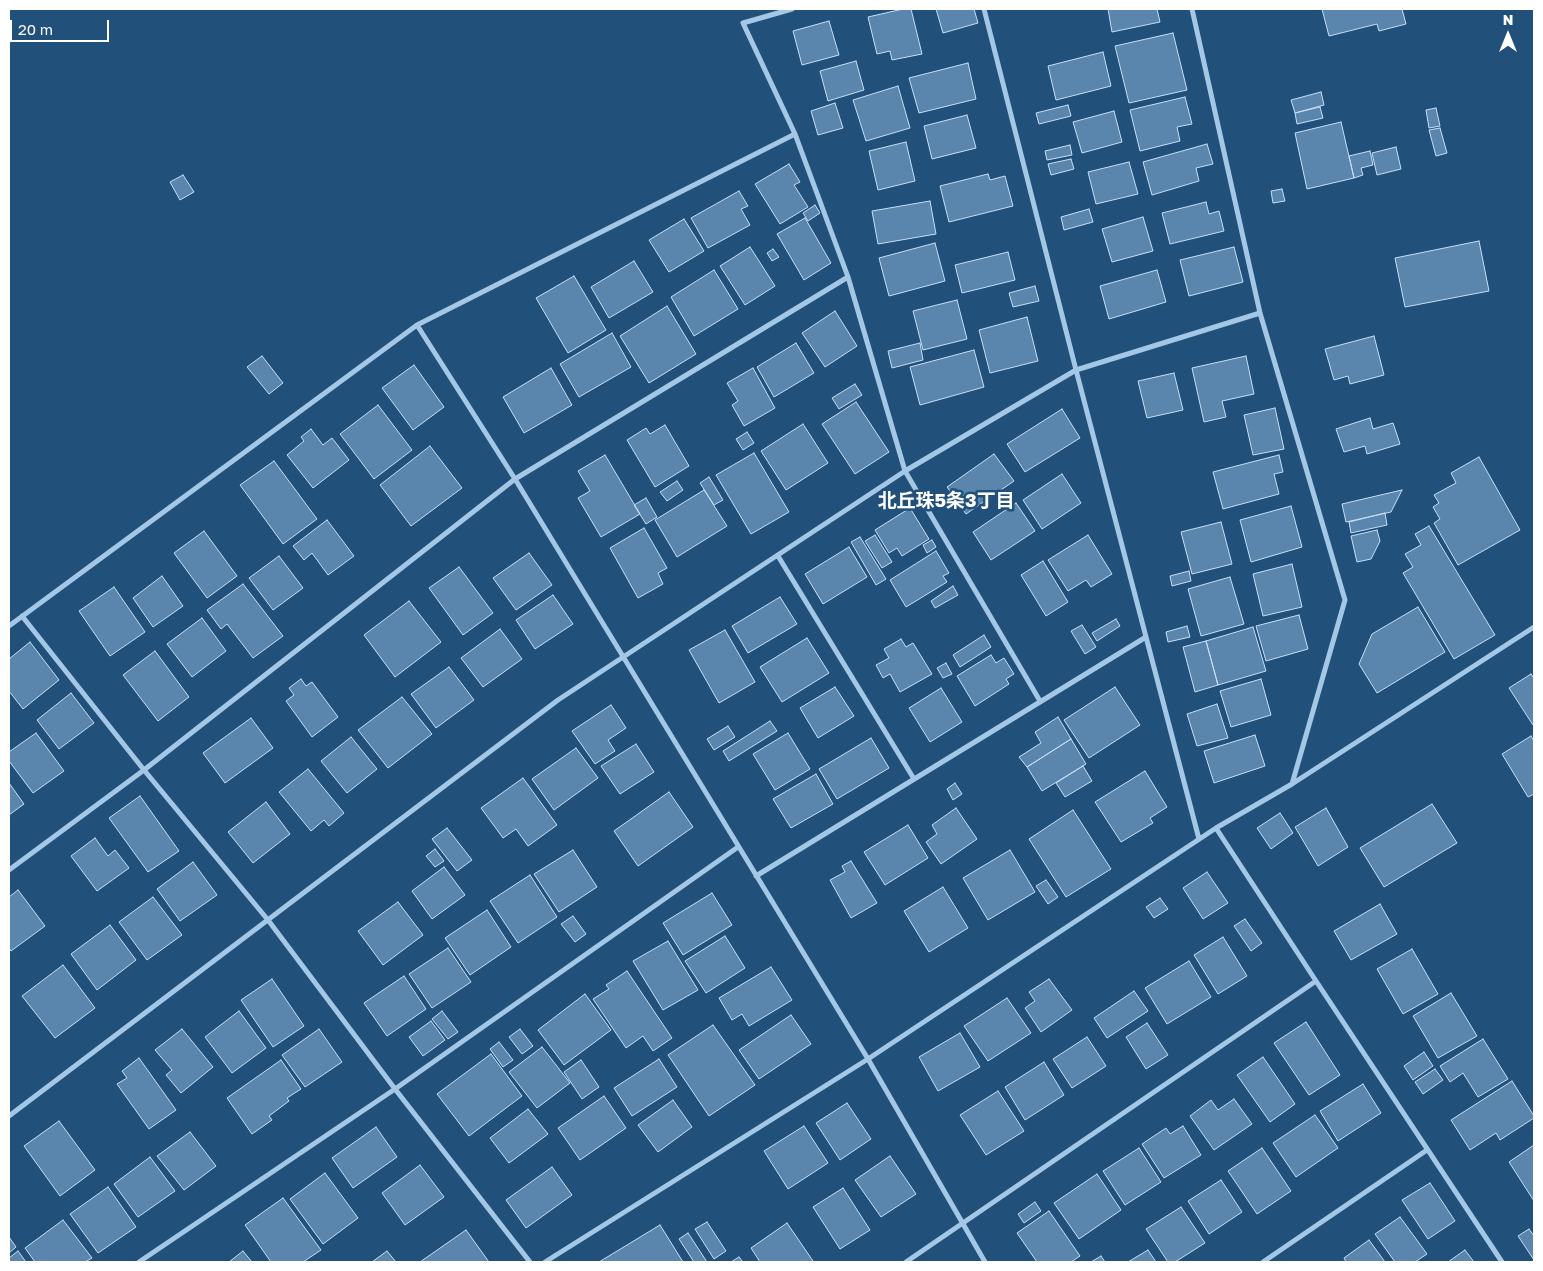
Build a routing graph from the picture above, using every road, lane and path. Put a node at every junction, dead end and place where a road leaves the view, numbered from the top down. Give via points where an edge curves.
1 (792, 9) edge
2 (984, 9) edge
3 (1192, 9) edge
4 (795, 134) junction
5 (848, 277) junction
6 (1260, 313) junction
7 (417, 325) junction
8 (1076, 370) junction
9 (905, 471) junction
10 (515, 479) junction
11 (778, 556) junction
12 (22, 616) junction
13 (9, 626) edge
14 (1534, 627) edge
15 (1146, 637) junction
16 (622, 657) junction
17 (1040, 702) junction
18 (144, 770) junction
19 (914, 779) junction
20 (1292, 784) junction
21 (1216, 828) junction
22 (1199, 839) junction
23 (738, 847) junction
24 (9, 870) edge
25 (756, 876) junction
26 (268, 920) junction
27 (1316, 981) junction
28 (868, 1059) junction
29 (394, 1089) junction
30 (9, 1116) edge
31 (1427, 1150) junction
32 (963, 1223) junction
33 (140, 1262) edge
34 (530, 1262) edge
35 (545, 1262) edge
36 (906, 1262) edge
37 (985, 1262) edge
38 (1263, 1262) edge
39 (1502, 1262) edge

1 - 4 street via 743,23
2 - 8 street
3 - 6 street
4 - 5 street
4 - 7 street
5 - 9 street
5 - 10 street
6 - 8 street
6 - 20 street via 1345,600
7 - 10 street
7 - 12 street
8 - 9 street
8 - 15 street
9 - 11 street
9 - 17 street
10 - 16 street
10 - 18 street
11 - 16 street
11 - 19 street
12 - 13 street
12 - 18 street
14 - 20 street
15 - 17 street
15 - 22 street
16 - 23 street
16 - 26 street via 558,700
17 - 19 street
18 - 24 street
18 - 26 street
19 - 25 street
20 - 21 street
21 - 22 street
21 - 27 street
22 - 28 street
23 - 25 street
23 - 29 street
25 - 28 street
26 - 29 street
26 - 30 street
27 - 31 street
27 - 32 street
28 - 32 street
28 - 35 street
29 - 33 street
29 - 34 street
31 - 38 street
31 - 39 street
32 - 36 street
32 - 37 street

